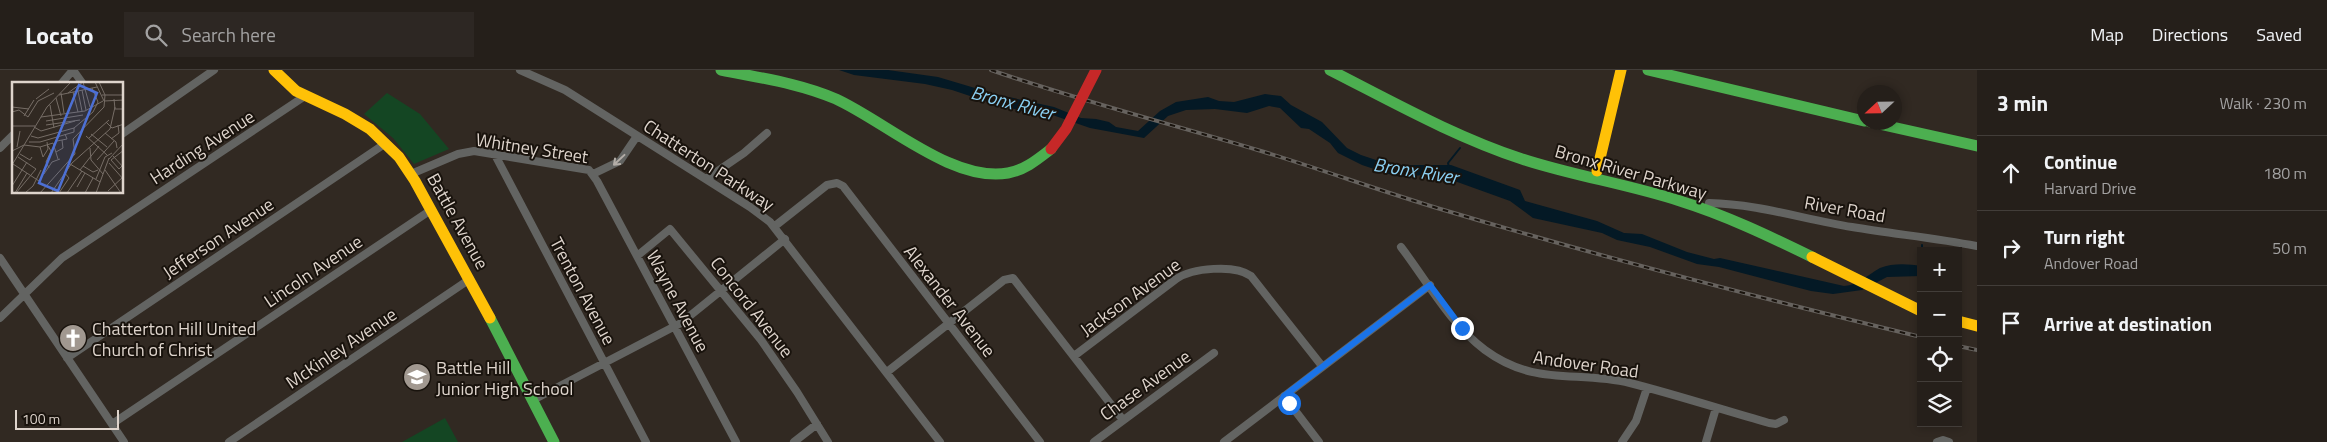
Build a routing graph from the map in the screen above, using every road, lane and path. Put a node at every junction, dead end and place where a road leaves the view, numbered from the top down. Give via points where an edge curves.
1 (73, 70) edge
2 (214, 70) edge
3 (274, 70) edge
4 (520, 70) edge
5 (720, 70) edge
6 (761, 70) edge
7 (1087, 70) edge
8 (1096, 70) edge
9 (1330, 70) edge
10 (1348, 70) edge
11 (1621, 70) edge
12 (1648, 70) edge
13 (62, 82) edge
14 (82, 82) edge
15 (305, 96) junction
16 (1857, 119) edge
17 (1902, 129) edge
18 (124, 133) edge
19 (767, 133) dead end
20 (12, 136) edge
21 (637, 136) junction
22 (386, 143) junction
23 (1977, 146) edge
24 (1047, 147) junction
25 (0, 148) edge
26 (494, 153) junction
27 (410, 174) junction
28 (593, 174) junction
29 (1596, 175) junction
30 (706, 179) junction
31 (1709, 203) junction
32 (431, 210) junction
33 (775, 226) junction
34 (785, 239) junction
35 (1977, 246) edge
36 (1401, 247) dead end
37 (637, 256) junction
38 (0, 258) edge
39 (470, 280) junction
40 (1430, 285) junction
41 (1873, 285) junction
42 (722, 290) junction
43 (24, 294) junction
44 (1917, 302) edge
45 (1917, 309) edge
46 (1962, 315) edge
47 (0, 318) edge
48 (1977, 318) edge
49 (1962, 322) edge
50 (948, 323) junction
51 (675, 326) junction
52 (1977, 326) edge
53 (1214, 353) dead end
54 (1074, 356) junction
55 (67, 358) junction
56 (604, 363) junction
57 (1322, 366) junction
58 (887, 372) junction
59 (1647, 388) junction
60 (1284, 396) junction
61 (533, 400) junction
62 (1716, 408) junction
63 (1123, 420) junction
64 (1784, 420) dead end
65 (112, 424) junction
66 (817, 424) junction
67 (124, 442) edge
68 (229, 442) edge
69 (554, 442) edge
70 (646, 442) edge
71 (736, 442) edge
72 (794, 442) edge
73 (828, 442) edge
74 (940, 442) edge
75 (1040, 442) edge
76 (1094, 442) edge
77 (1224, 442) edge
78 (1319, 442) edge
79 (1622, 442) edge
80 (1706, 442) edge
81 (1937, 442) edge
82 (1949, 442) edge

1 - 13 street
1 - 14 street
2 - 18 street
3 - 15 main road, Battle Avenue
4 - 21 street, Chatterton Parkway via 565,90
5 - 24 main road via 790,84 824,95 878,122 941,161 970,172 1014,171 1032,163
6 - 24 main road via 809,81 844,95 888,118 944,154 966,163 984,166 1008,164
7 - 24 main road
8 - 24 main road, bridge via 1066,129
9 - 29 main road, Bronx River Parkway via 1478,143 1525,160
10 - 29 main road, Bronx River Parkway via 1487,138
11 - 29 main road
12 - 16 main road
15 - 22 main road, Battle Avenue via 354,119
15 - 43 street, Harding Avenue via 62,258
17 - 23 main road
19 - 30 street
20 - 25 street
21 -> 28 street, Whitney Street via 620,161
21 - 30 street, Chatterton Parkway
22 - 27 main road, Battle Avenue
22 - 55 street, Jefferson Avenue
26 - 27 street, Whitney Street via 463,153
26 - 28 street, Whitney Street via 584,169
26 - 56 street, Trenton Avenue
27 - 32 main road, Battle Avenue
28 - 37 street, Wayne Avenue
29 - 31 main road, Bronx River Parkway via 1674,190
29 - 41 main road, Bronx River Parkway via 1701,208
30 - 33 street, Chatterton Parkway
31 - 35 street, River Road via 1754,206 1851,227
31 - 41 main road, Bronx River Parkway via 1787,237 1862,275
32 - 39 main road, Battle Avenue
32 - 65 street, Lincoln Avenue
33 - 34 street, Chatterton Parkway
33 - 50 street, Alexander Avenue via 824,187 834,182 840,184
34 - 42 street
34 - 58 street, Chatterton Parkway
36 - 40 street, Andover Road
37 - 42 street, Concord Avenue via 670,229
37 - 51 street, Wayne Avenue
38 - 43 street
39 - 61 main road, Battle Avenue
39 - 68 street, McKinley Avenue
40 - 57 street
40 - 59 street, Andover Road via 1466,334 1512,365 1546,376 1607,380
41 - 44 main road, Bronx River Parkway
41 - 45 main road, Bronx River Parkway
42 - 51 street
42 - 66 street, Concord Avenue via 779,365
43 - 47 street, Harding Avenue
43 - 55 street
46 - 48 main road
49 - 52 main road
50 - 54 street via 1010,278 1018,283
50 - 58 street
50 - 75 street, Alexander Avenue
51 - 56 street
51 - 71 street, Wayne Avenue
53 - 63 street, Chase Avenue
54 - 57 street, Jackson Avenue via 1181,275 1198,269 1244,272 1254,278
54 - 63 street
55 - 65 street
56 - 61 street
56 - 70 street, Trenton Avenue
57 - 60 street
58 - 74 street, Chatterton Parkway
59 - 62 street, Andover Road
59 - 79 street via 1636,421
60 - 77 street
60 - 78 street
61 - 69 main road, Battle Avenue
62 - 64 street, Andover Road via 1769,423
62 - 80 street
63 - 76 street, Chase Avenue
65 - 67 street
66 - 72 street
66 - 73 street, Concord Avenue
81 - 82 street

